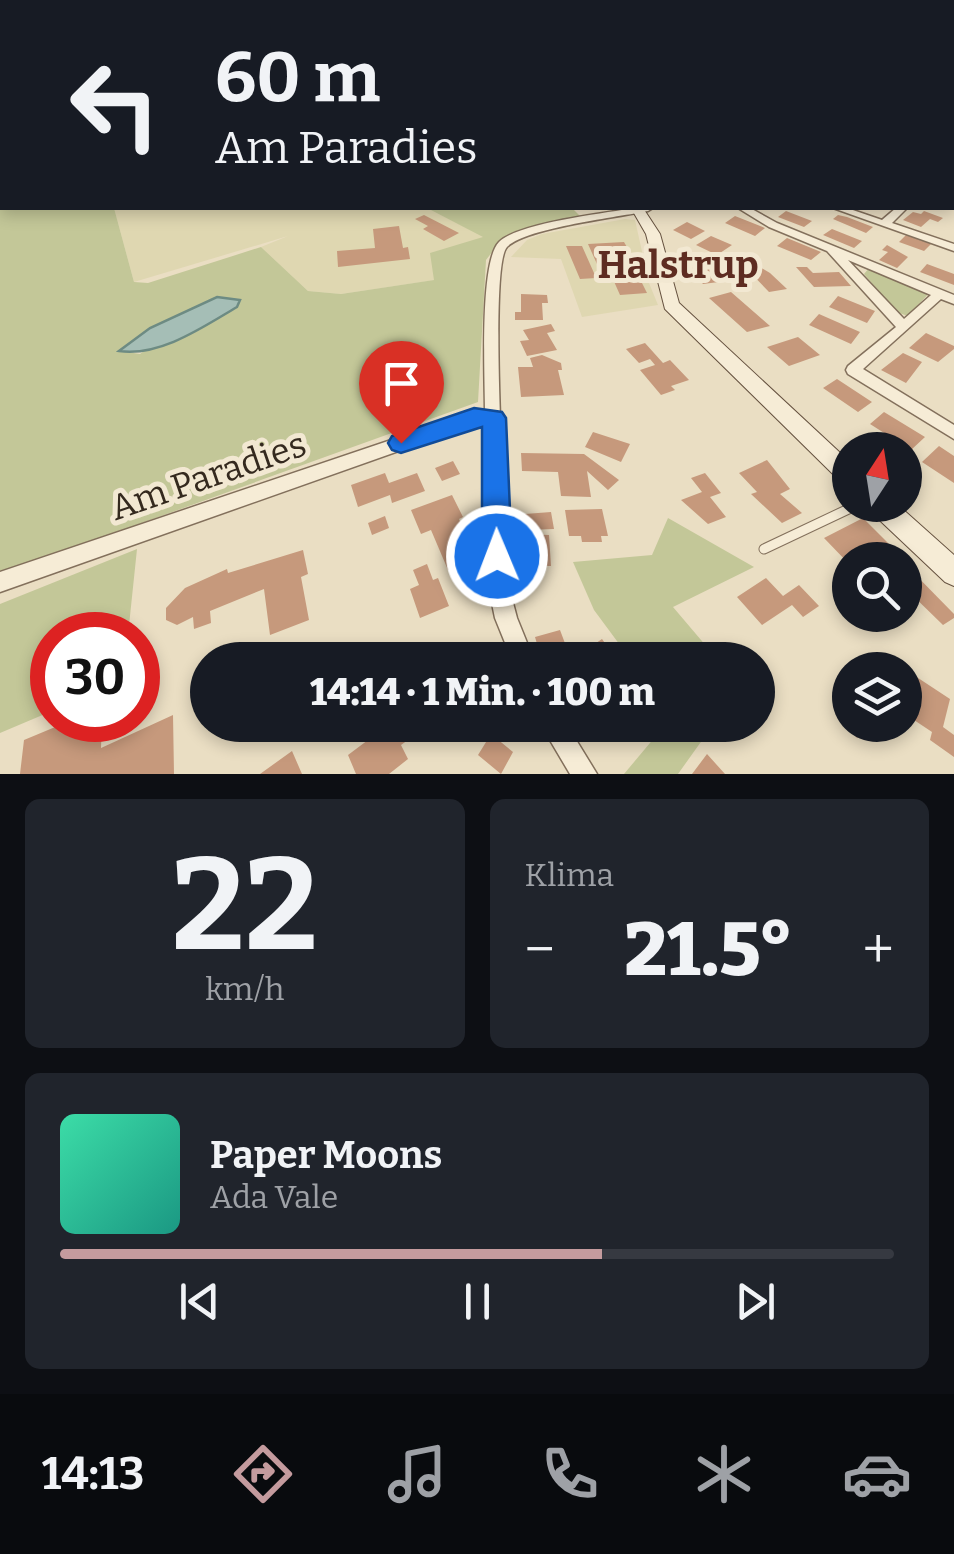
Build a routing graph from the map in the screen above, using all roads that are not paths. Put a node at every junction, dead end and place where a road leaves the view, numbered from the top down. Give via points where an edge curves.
1 (636, 210) edge
2 (641, 210) edge
3 (754, 210) edge
4 (844, 210) edge
5 (900, 210) edge
6 (884, 224) junction
7 (830, 248) junction
8 (954, 248) edge
9 (935, 298) junction
10 (954, 300) edge
11 (904, 326) junction
12 (494, 418) junction
13 (954, 433) edge
14 (832, 459) edge
15 (832, 517) edge
16 (899, 522) edge
17 (764, 549) dead end
18 (954, 573) edge
19 (0, 582) edge
20 (516, 642) edge
21 (564, 742) edge
22 (584, 774) edge

1 - 12 street via 524,232 498,250 491,298
2 - 14 street via 672,305
3 - 7 street
4 - 6 street
5 - 6 street
6 - 8 street
7 - 9 street
7 - 11 street
9 - 10 street
9 - 11 street
11 - 13 street via 853,370
12 - 19 street, Am Paradies via 474,418
12 - 20 street via 498,584
15 - 17 lane
16 - 18 street
21 - 22 street

